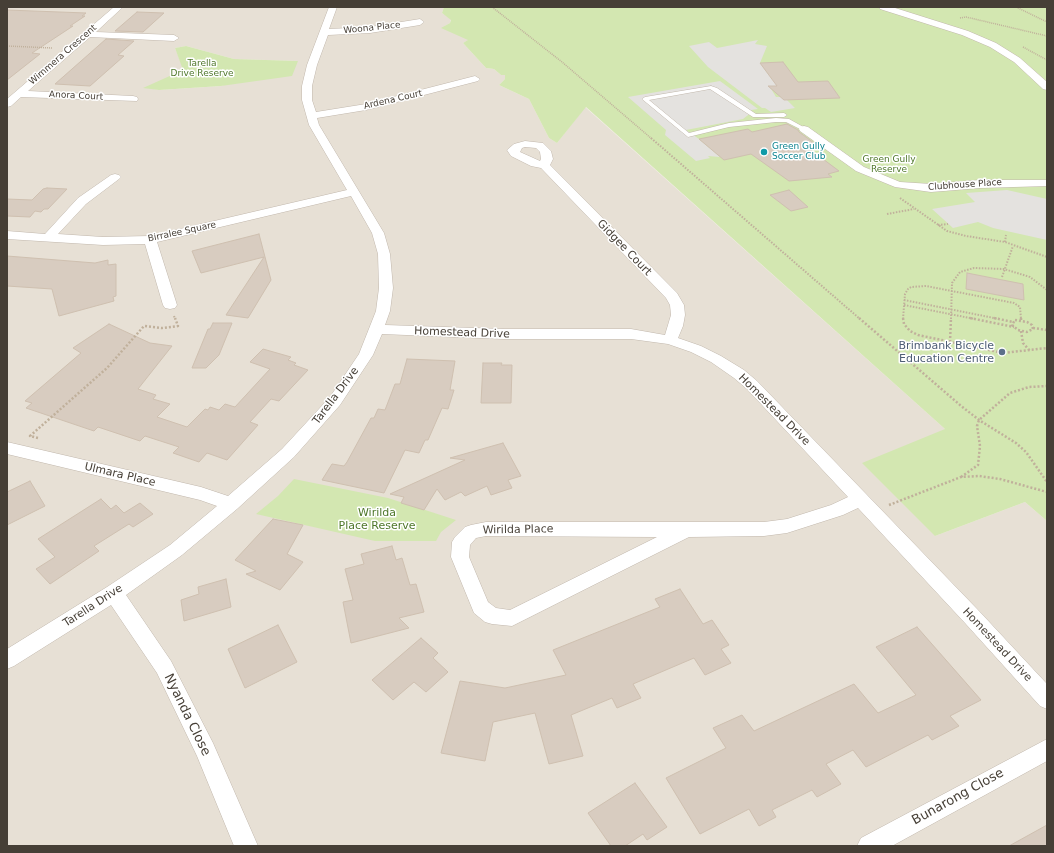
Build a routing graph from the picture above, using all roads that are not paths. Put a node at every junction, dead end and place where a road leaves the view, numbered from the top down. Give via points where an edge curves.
1 (119, 7) edge
2 (333, 7) edge
3 (883, 7) edge
4 (420, 22) dead end
5 (324, 32) junction
6 (88, 34) junction
7 (174, 38) dead end
8 (475, 79) dead end
9 (1047, 87) edge
10 (19, 94) junction
11 (133, 99) dead end
12 (7, 104) edge
13 (311, 116) junction
14 (804, 129) junction
15 (544, 165) dead end
16 (115, 177) dead end
17 (1047, 183) edge
18 (354, 192) junction
19 (7, 235) edge
20 (48, 238) junction
21 (150, 240) junction
22 (170, 305) road end
23 (377, 329) junction
24 (670, 340) junction
25 (7, 448) edge
26 (231, 504) junction
27 (866, 505) junction
28 (687, 530) junction
29 (114, 593) junction
30 (7, 660) edge
31 (1047, 699) edge
32 (1047, 749) edge
33 (246, 846) edge
34 (869, 846) edge

1 - 6 street, Wimmera Crescent
2 - 5 street, Tarella Drive
3 - 9 street via 993,45 1017,60
4 - 5 street, Woona Place via 370,30
5 - 13 street, Tarella Drive via 307,86
6 - 7 street
6 - 10 street, Wimmera Crescent
8 - 13 street, Ardena Court via 366,107
10 - 11 street, Anora Court
10 - 12 street, Wimmera Crescent
13 - 18 street, Tarella Drive via 319,136
14 - 14 lane via 791,122 776,120 729,125 688,135 645,99 711,87 751,115 786,115
14 - 17 street, Clubhouse Place via 860,169 899,185 931,188
15 - 24 street, Gidgee Court via 672,296 677,305 678,315
16 - 20 street via 82,201
18 - 21 street, Birralee Square
18 - 23 street, Tarella Drive via 378,233 384,254 386,288 383,311
19 - 20 street, Birralee Square
20 - 21 street, Birralee Square
21 - 22 street
23 - 24 street, Homestead Drive via 496,334 631,334
23 - 26 street, Tarella Drive via 366,355 335,401 288,453
24 - 27 street, Homestead Drive via 696,349 739,374
25 - 26 street, Ulmara Place via 201,494
26 - 29 street, Tarella Drive via 176,550
27 - 28 street, Wirilda Place via 837,510 787,526 746,530
27 - 31 street, Homestead Drive
28 - 28 street, Wirilda Place via 512,618 492,616 481,607 460,557 461,542 471,532 486,529
29 - 30 street, Tarella Drive
29 - 33 street, Nyanda Close via 164,667 205,750
32 - 34 street, Bunarong Close

